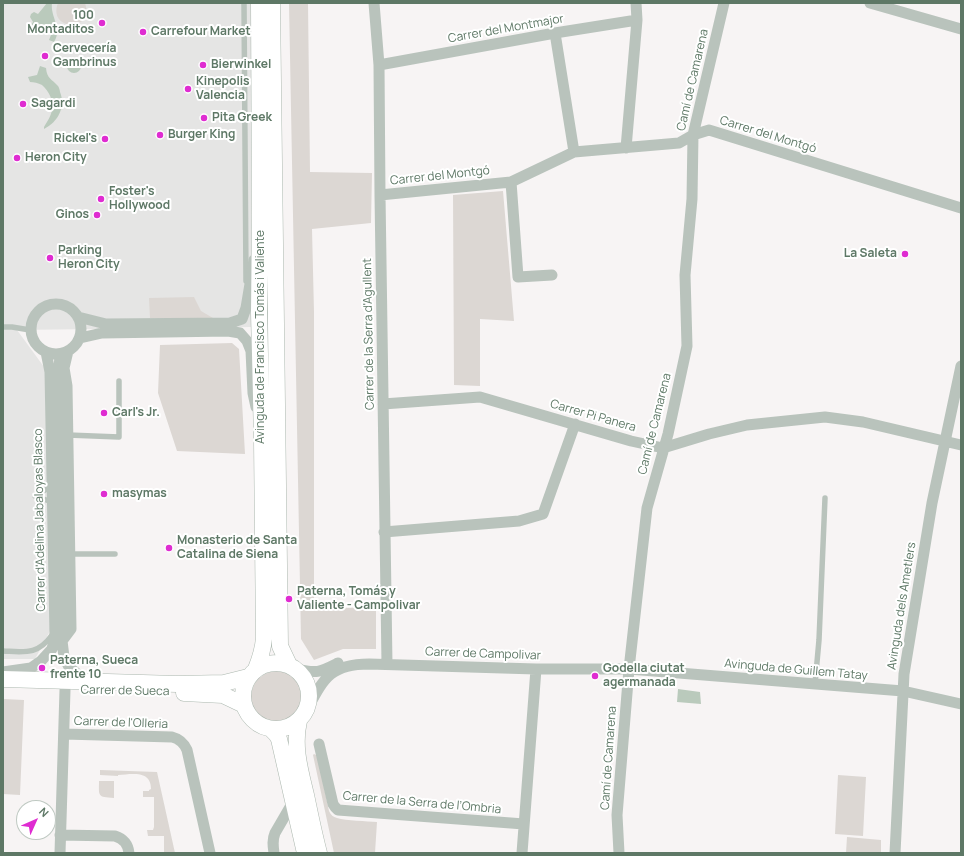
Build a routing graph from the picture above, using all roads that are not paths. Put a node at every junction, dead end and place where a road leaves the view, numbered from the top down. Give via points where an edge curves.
1 (244, 3) edge
2 (259, 3) edge
3 (272, 3) edge
4 (374, 3) edge
5 (636, 3) edge
6 (724, 3) edge
7 (870, 3) edge
8 (637, 20) junction
9 (961, 29) edge
10 (555, 33) junction
11 (379, 65) junction
12 (693, 135) junction
13 (626, 148) junction
14 (574, 152) junction
15 (511, 182) junction
16 (380, 195) junction
17 (961, 208) edge
18 (260, 216) junction
19 (552, 275) dead end
20 (246, 308) junction
21 (78, 317) junction
22 (3, 327) edge
23 (30, 330) junction
24 (80, 338) junction
25 (46, 352) junction
26 (64, 353) junction
27 (961, 366) edge
28 (119, 381) dead end
29 (383, 404) junction
30 (575, 424) junction
31 (68, 435) junction
32 (262, 440) junction
33 (945, 442) junction
34 (961, 445) edge
35 (663, 448) junction
36 (52, 486) junction
37 (825, 498) dead end
38 (52, 502) junction
39 (384, 532) junction
40 (70, 554) junction
41 (115, 554) dead end
42 (54, 631) junction
43 (62, 641) junction
44 (3, 651) edge
45 (369, 664) junction
46 (387, 664) junction
47 (293, 667) junction
48 (22, 669) joint
49 (536, 669) junction
50 (628, 669) junction
51 (3, 673) edge
52 (252, 673) junction
53 (80, 676) junction
54 (3, 678) edge
55 (213, 683) junction
56 (815, 684) junction
57 (3, 688) edge
58 (65, 690) junction
59 (903, 691) junction
60 (961, 704) edge
61 (244, 705) junction
62 (304, 714) junction
63 (272, 730) junction
64 (64, 734) junction
65 (319, 744) dead end
66 (293, 802) junction
67 (524, 824) junction
68 (60, 835) junction
69 (60, 853) edge
70 (129, 853) edge
71 (210, 853) edge
72 (274, 853) edge
73 (305, 853) edge
74 (319, 853) edge
75 (522, 853) edge
76 (619, 853) edge
77 (894, 853) edge

1 - 20 lane
2 - 18 main road, Avinguda de Francisco Tomás i Valiente
3 - 47 main road, Avinguda de Francisco Tomás i Valiente via 280,646
4 - 11 street, Carrer de la Serra d'Agullent
5 - 8 street
6 - 12 street, Camí de Camarena
7 - 9 street
8 - 10 street, Carrer del Montmajor
8 - 13 street
10 - 11 street, Carrer del Montmajor
10 - 14 street
11 - 16 street, Carrer de la Serra d'Agullent
12 - 13 street, Carrer del Montgó via 679,143
12 - 17 street, Carrer del Montgó via 708,130
12 - 35 street, Camí de Camarena via 692,199 685,276 687,346
13 - 14 street, Carrer del Montgó
14 - 15 street, Carrer del Montgó
15 - 16 street, Carrer del Montgó
15 - 19 street via 518,277
16 - 29 street, Carrer de la Serra d'Agullent
18 - 20 street
18 - 32 main road, Avinguda de Francisco Tomás i Valiente
20 - 21 street via 242,319 230,323 106,324
21 - 23 street via 71,309 61,304 50,304 36,313 31,321
21 - 24 street via 81,327
22 - 23 lane
23 - 25 street via 32,339
24 - 26 street via 75,346
24 - 32 street via 102,333 240,333 248,341 251,351 253,393
25 - 26 street
25 - 36 street, Carrer d'Adelina Jabaloyas Blasco via 50,372
26 - 31 street
26 - 43 street, Carrer d'Adelina Jabaloyas Blasco via 59,370
27 - 33 street, Avinguda dels Ametlers
28 - 31 lane via 119,437
29 - 30 street, Carrer Pi Panera via 480,397
29 - 39 street, Carrer de la Serra d'Agullent
30 - 35 street, Carrer Pi Panera
30 - 39 street via 543,514 519,520
31 - 40 street
32 - 52 main road, Avinguda de Francisco Tomás i Valiente via 264,645
33 - 34 street, Carrer Pi Panera
33 - 35 street, Carrer Pi Panera via 863,422 825,417 748,425
33 - 59 street, Avinguda dels Ametlers via 930,511
35 - 50 street, Camí de Camarena via 647,508
36 - 38 street, Carrer d'Adelina Jabaloyas Blasco
36 - 38 lane via 35,496
37 - 56 lane
38 - 42 street, Carrer d'Adelina Jabaloyas Blasco
39 - 46 street, Carrer de la Serra d'Agullent
40 - 41 lane
40 - 43 street via 71,629
42 - 44 lane via 47,642 37,650
42 - 48 street, Carrer d'Adelina Jabaloyas Blasco via 52,650 31,668
43 - 53 street, Carrer d'Adelina Jabaloyas Blasco via 69,667
45 - 46 street, Carrer de Campolivar
45 - 47 street, Carrer de Campolivar via 348,659 318,672
45 - 62 street, Carrer de Campolivar via 350,665 330,675 317,690
46 - 49 street, Carrer de Campolivar
47 - 52 main road via 278,663 266,664
47 - 62 main road via 304,677 309,687 310,697
48 - 51 street, Carrer de Sueca
49 - 50 street, Carrer de Campolivar
49 - 67 street
50 - 56 street, Avinguda de Guillem Tatay
50 - 76 street, Camí de Camarena via 617,815
51 - 53 street, Carrer de Sueca
52 - 55 main road, Carrer de Sueca via 224,683
52 - 61 main road via 244,686
53 - 55 street, Carrer de Sueca via 209,680
54 - 55 main road, Carrer de Sueca
56 - 59 street, Avinguda de Guillem Tatay
57 - 58 main road, Carrer de Sueca
58 - 61 main road, Carrer de Sueca via 224,695
58 - 64 street, Carrer de l'Olleria
59 - 60 street, Avinguda de Guillem Tatay
59 - 77 street, Avinguda dels Ametlers
61 - 63 main road via 255,722
62 - 63 main road via 292,726
62 - 74 main road via 297,730 298,759
63 - 66 main road via 279,738
64 - 68 street, Carrer de l'Olleria
64 - 71 street, Carrer de l'Olleria via 172,737 181,741 187,750
65 - 67 street, Carrer de la Serra de l’Ombria via 333,804 338,810
66 - 72 street via 275,833
66 - 73 main road
67 - 75 street
68 - 69 street, Carrer de l'Olleria
68 - 70 street via 115,836 125,841

